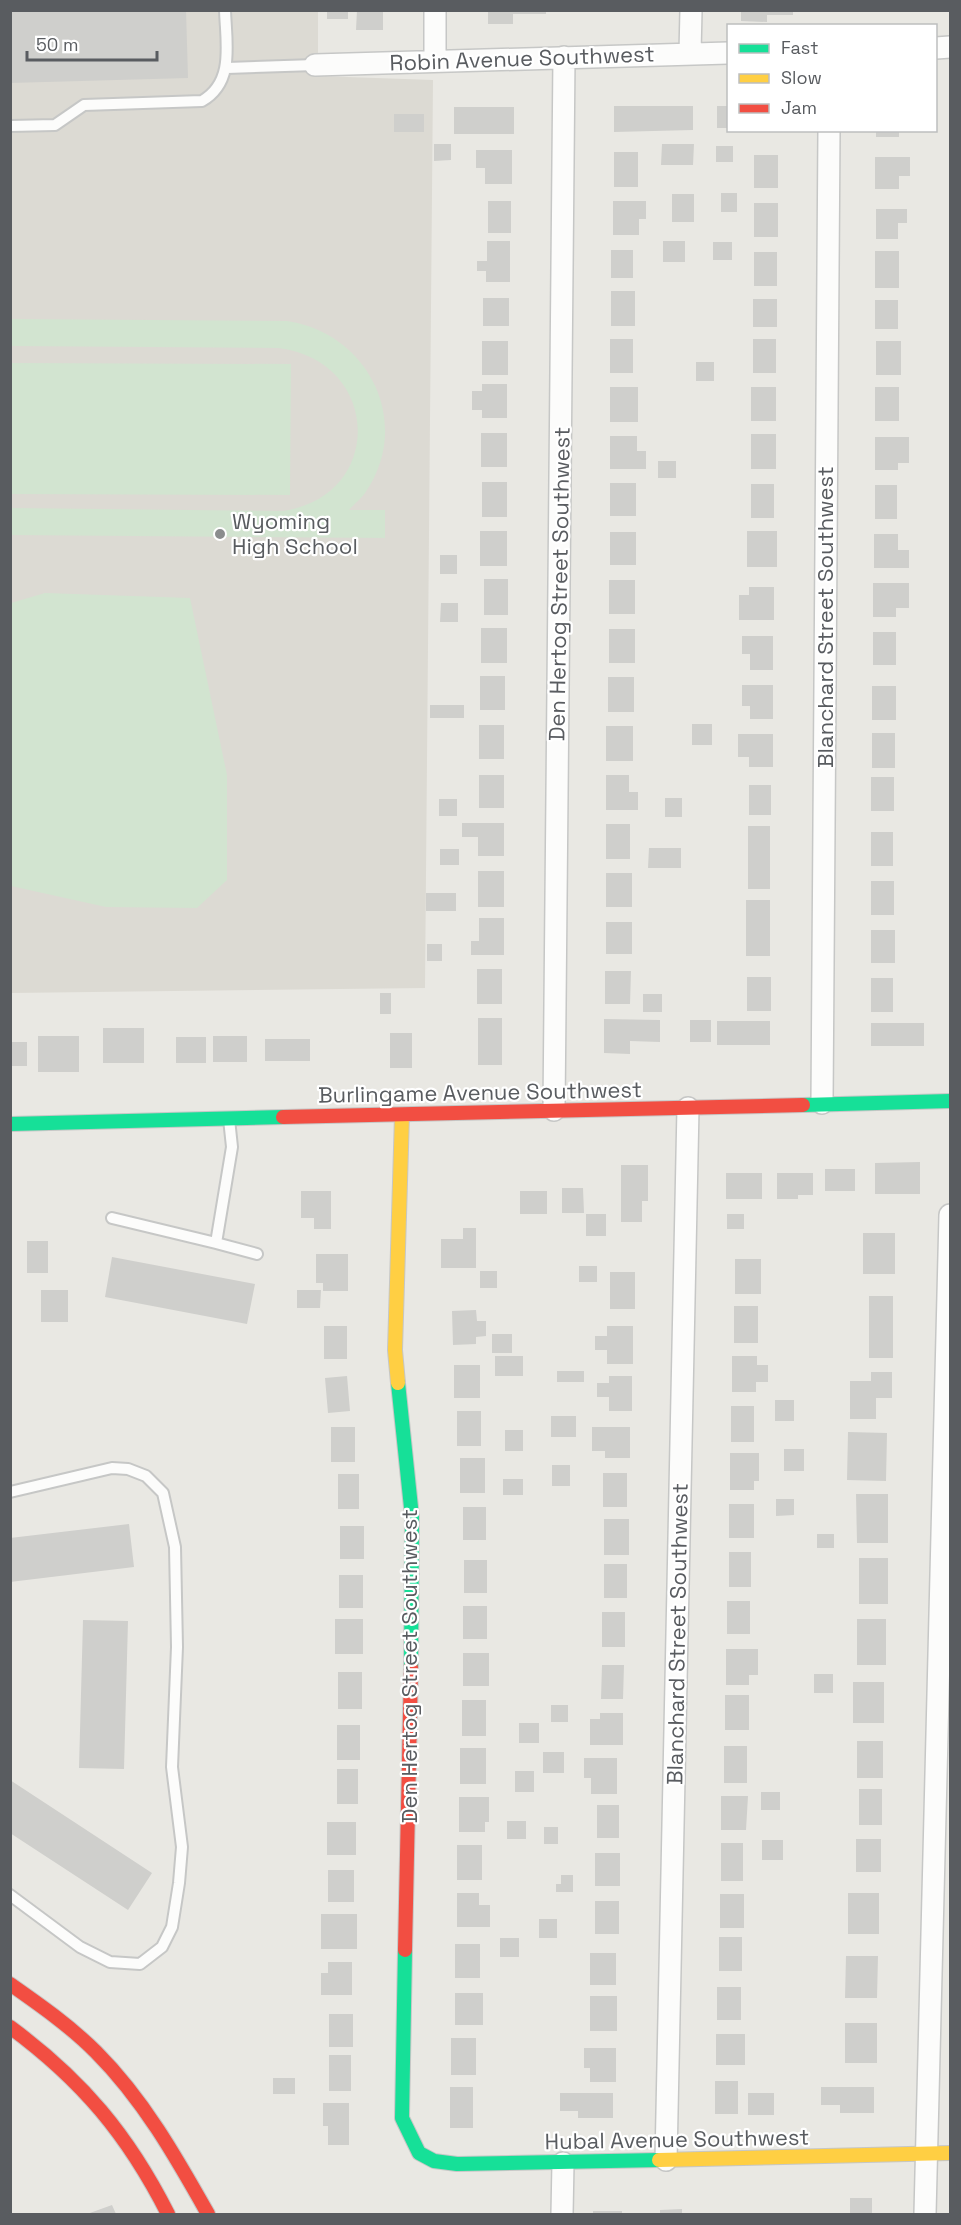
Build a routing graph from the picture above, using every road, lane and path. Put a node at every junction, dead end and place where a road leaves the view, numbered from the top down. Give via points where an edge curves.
1 (225, 10) edge
2 (435, 10) edge
3 (691, 10) edge
4 (690, 53) junction
5 (727, 53) edge
6 (564, 57) junction
7 (435, 60) junction
8 (315, 65) joint
9 (227, 68) junction
10 (10, 126) edge
11 (829, 132) edge
12 (951, 1101) edge
13 (822, 1102) junction
14 (688, 1108) junction
15 (554, 1110) junction
16 (402, 1115) junction
17 (229, 1118) junction
18 (10, 1124) edge
19 (951, 1215) edge
20 (112, 1218) dead end
21 (216, 1243) junction
22 (257, 1254) dead end
23 (10, 1492) edge
24 (10, 1895) edge
25 (10, 1984) edge
26 (10, 2027) edge
27 (411, 2145) joint
28 (951, 2152) edge
29 (927, 2153) junction
30 (666, 2160) junction
31 (563, 2163) junction
32 (160, 2167) junction
33 (168, 2214) edge
34 (208, 2214) edge
35 (562, 2214) edge
36 (925, 2214) edge

1 - 9 lane
2 - 7 street
3 - 4 street
4 - 5 street, Robin Avenue Southwest
4 - 6 street, Robin Avenue Southwest
6 - 7 street, Robin Avenue Southwest
6 - 15 street, Den Hertog Street Southwest
7 - 8 street, Robin Avenue Southwest
8 - 9 lane
9 - 10 lane via 212,94 197,102 84,105 55,124
11 - 13 street, Blanchard Street Southwest
12 - 13 street, Burlingame Avenue Southwest
13 - 14 street, Burlingame Avenue Southwest
14 - 15 street, Burlingame Avenue Southwest
14 - 30 street, Blanchard Street Southwest
15 - 16 street, Burlingame Avenue Southwest
16 - 17 street, Burlingame Avenue Southwest
16 - 27 street, Den Hertog Street Southwest via 395,1350 412,1517 414,1585 402,2118
17 - 18 street, Burlingame Avenue Southwest
17 - 21 lane via 232,1148
19 - 29 street
20 - 21 lane
21 - 22 lane
23 - 24 lane via 112,1468 146,1476 163,1493 175,1547 177,1647 172,1767 182,1848 172,1927 162,1947 140,1964 110,1962 80,1947
25 - 32 street via 64,2022 98,2054 152,2120
26 - 32 street via 41,2049 85,2090 129,2148
27 - 31 street, Hubal Avenue Southwest via 421,2157 443,2164
28 - 29 street, Hubal Avenue Southwest
29 - 30 street, Hubal Avenue Southwest
29 - 36 street
30 - 31 street, Hubal Avenue Southwest
31 - 35 street
32 - 33 street
32 - 34 street

